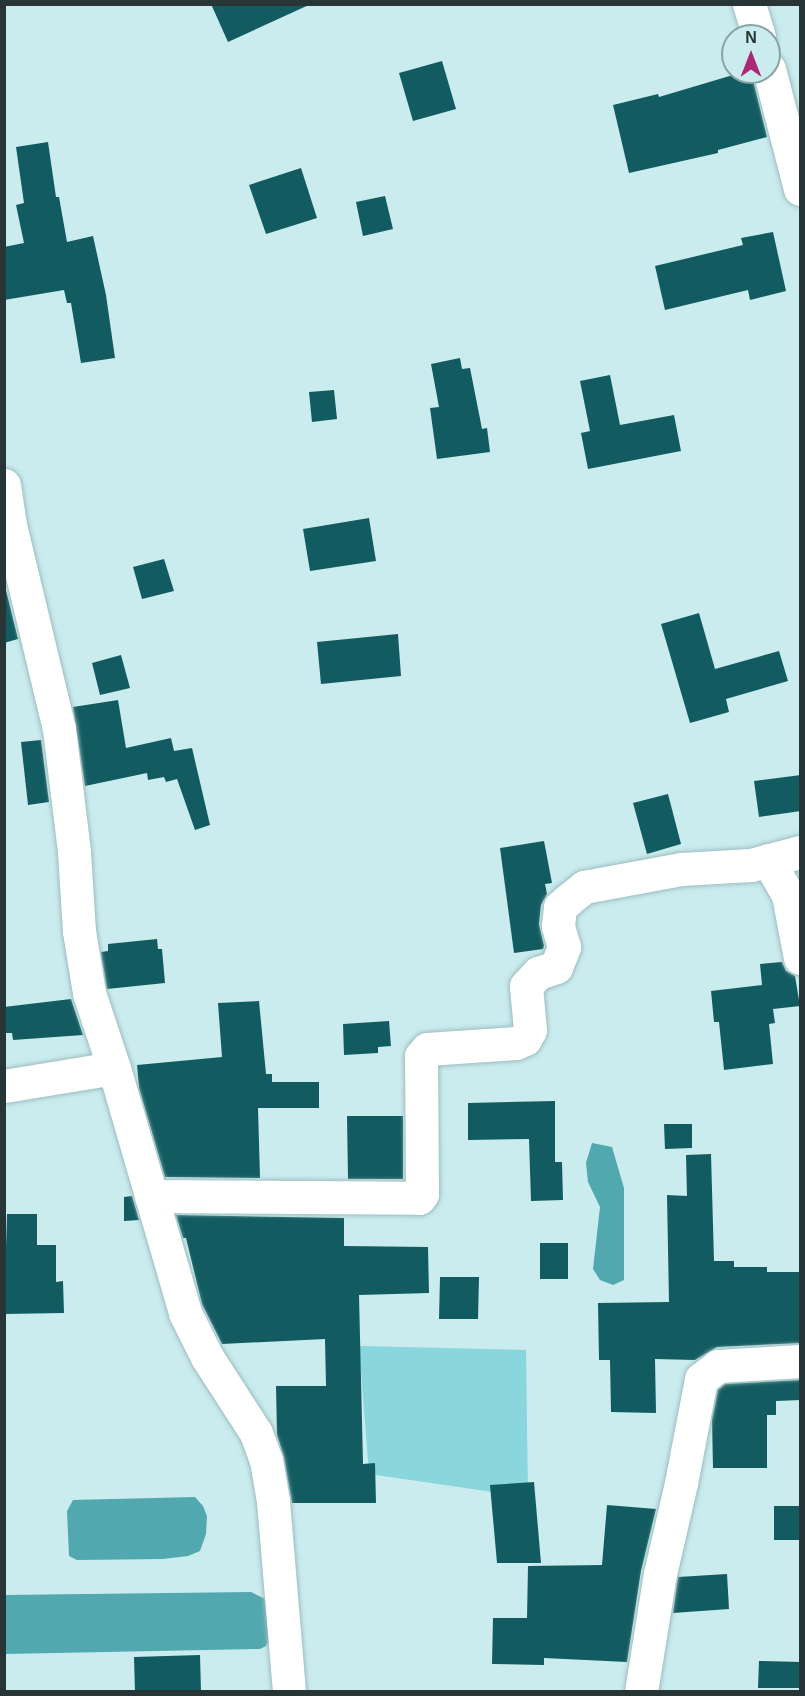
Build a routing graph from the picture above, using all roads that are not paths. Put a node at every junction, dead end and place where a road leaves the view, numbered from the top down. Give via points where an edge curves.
1 (749, 4) edge
2 (755, 24) edge
3 (773, 84) edge
4 (801, 189) edge
5 (4, 485) edge
6 (801, 852) edge
7 (768, 860) junction
8 (801, 958) edge
9 (114, 1068) junction
10 (4, 1086) edge
11 (151, 1196) junction
12 (801, 1361) edge
13 (289, 1692) edge
14 (641, 1692) edge

1 - 2 street
3 - 4 street
5 - 9 street via 59,729 89,993
6 - 7 street
7 - 8 street via 788,895
7 - 11 street via 751,865 681,869 584,887 560,907 558,927 564,947 556,967 538,974 526,986 530,1030 525,1039 516,1043 427,1049 421,1056 419,1198
9 - 10 street
9 - 11 street
11 - 13 street via 185,1313 207,1357 256,1433 266,1460
12 - 14 street via 718,1366 701,1379 660,1575

